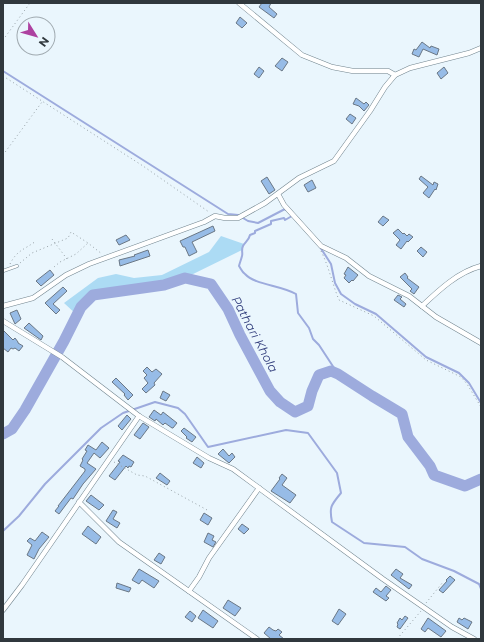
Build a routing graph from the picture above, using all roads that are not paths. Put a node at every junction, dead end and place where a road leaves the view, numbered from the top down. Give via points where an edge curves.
1 (239, 3) edge
2 (481, 48) edge
3 (395, 75) junction
4 (278, 194) junction
5 (17, 266) road end
6 (481, 266) edge
7 (3, 271) edge
8 (3, 306) edge
9 (422, 306) junction
10 (3, 321) edge
11 (481, 343) edge
12 (139, 416) junction
13 (259, 488) junction
14 (79, 502) junction
15 (189, 591) junction
16 (3, 610) edge
17 (257, 639) edge
18 (474, 639) edge

1 - 3 street via 302,55 332,67 353,71 388,71
2 - 3 street via 410,68
3 - 4 street via 334,161 299,178
4 - 8 street via 238,218 215,216 105,257 66,275 33,298
4 - 9 street via 284,205 321,246 346,258 369,276 409,296
5 - 7 lane
6 - 9 street via 464,272
9 - 11 street
10 - 12 street via 62,357
12 - 13 street via 209,458 233,469
12 - 14 street
13 - 15 street via 209,558
13 - 18 street via 452,627
14 - 15 street via 119,542
14 - 16 street
15 - 17 street

